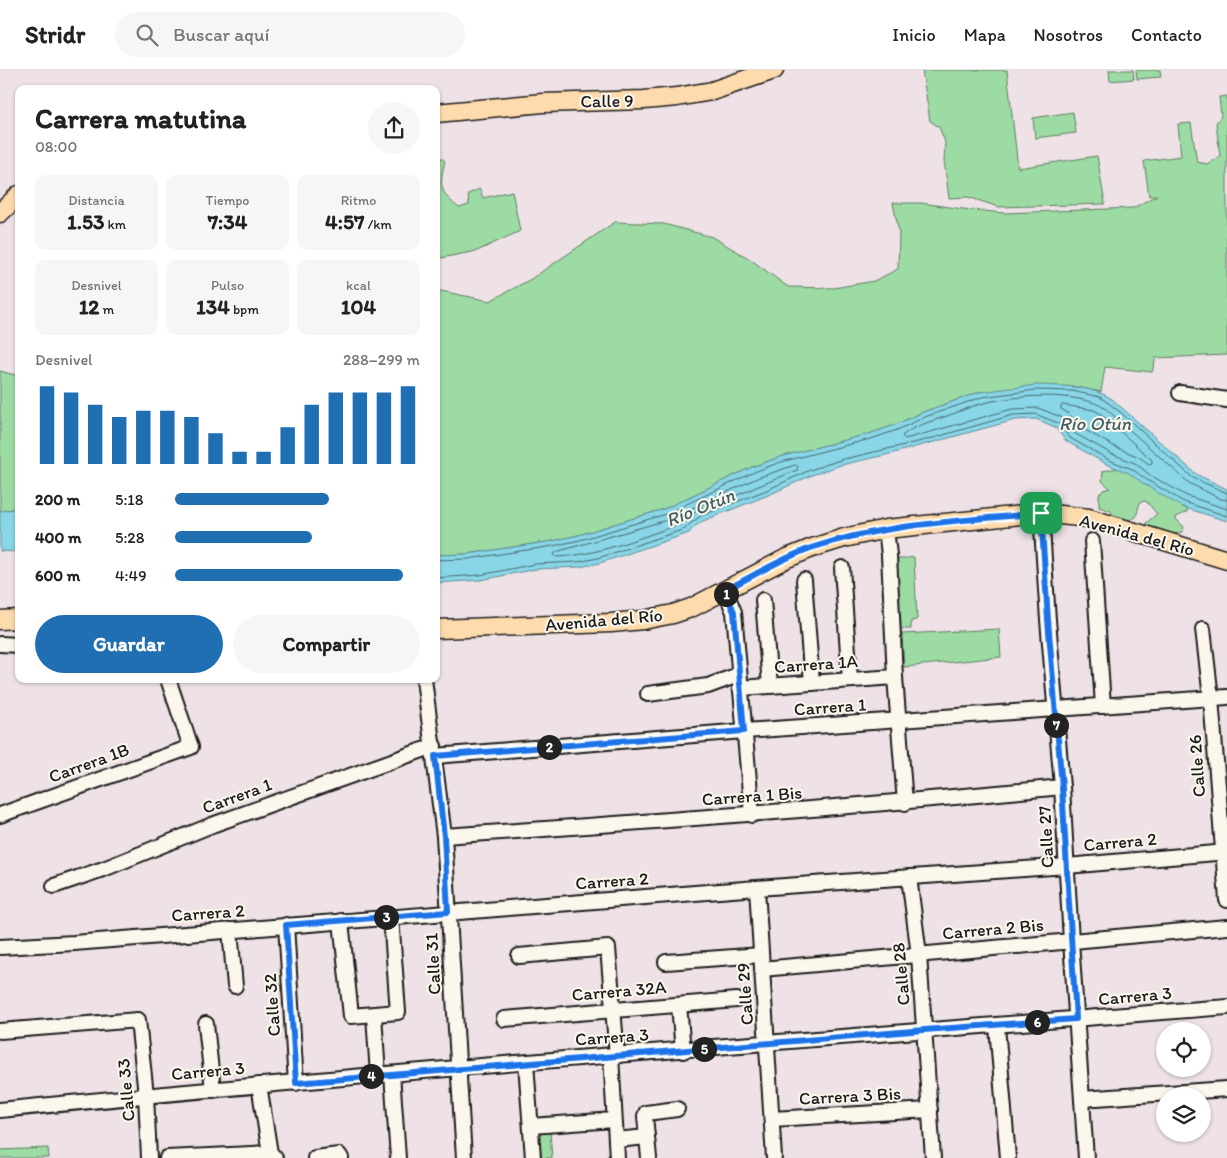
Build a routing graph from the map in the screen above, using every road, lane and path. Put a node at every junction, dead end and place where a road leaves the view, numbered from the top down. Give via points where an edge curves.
1 (774, 70) edge
2 (440, 113) edge
3 (15, 199) edge
4 (0, 213) edge
5 (1180, 393) dead end
6 (1227, 400) edge
7 (1041, 513) junction
8 (886, 529) junction
9 (1092, 541) dead end
10 (1227, 560) edge
11 (842, 568) dead end
12 (804, 580) dead end
13 (725, 590) junction
14 (763, 600) dead end
15 (15, 619) edge
16 (0, 620) edge
17 (440, 629) edge
18 (1204, 629) dead end
19 (0, 644) edge
20 (15, 645) edge
21 (895, 677) junction
22 (850, 680) junction
23 (739, 682) junction
24 (169, 683) edge
25 (425, 683) edge
26 (812, 683) junction
27 (770, 686) junction
28 (648, 694) dead end
29 (1227, 697) edge
30 (1211, 698) junction
31 (1103, 706) junction
32 (1055, 709) junction
33 (898, 721) junction
34 (744, 731) junction
35 (434, 751) junction
36 (1062, 787) junction
37 (905, 802) junction
38 (0, 815) edge
39 (752, 815) junction
40 (444, 836) junction
41 (1225, 852) edge
42 (1067, 866) junction
43 (909, 877) junction
44 (54, 886) dead end
45 (757, 888) junction
46 (1227, 900) edge
47 (448, 912) junction
48 (391, 917) junction
49 (341, 921) junction
50 (286, 925) junction
51 (1227, 927) edge
52 (230, 930) junction
53 (1071, 941) junction
54 (0, 947) edge
55 (761, 955) junction
56 (919, 955) junction
57 (520, 956) dead end
58 (666, 962) dead end
59 (762, 969) junction
60 (235, 986) dead end
61 (737, 1000) dead end
62 (680, 1005) junction
63 (1227, 1007) edge
64 (613, 1010) junction
65 (374, 1014) junction
66 (504, 1019) dead end
67 (1076, 1019) junction
68 (206, 1024) dead end
69 (997, 1026) junction
70 (924, 1030) junction
71 (0, 1031) edge
72 (767, 1044) junction
73 (682, 1051) junction
74 (614, 1056) junction
75 (526, 1063) junction
76 (458, 1068) junction
77 (385, 1075) junction
78 (296, 1083) junction
79 (259, 1085) junction
80 (1227, 1089) edge
81 (213, 1090) junction
82 (146, 1095) junction
83 (1082, 1099) junction
84 (677, 1109) dead end
85 (0, 1110) edge
86 (930, 1110) junction
87 (772, 1119) junction
88 (614, 1120) junction
89 (531, 1126) junction
90 (647, 1137) junction
91 (616, 1140) junction
92 (273, 1156) edge
93 (215, 1157) edge
94 (340, 1157) edge
95 (149, 1158) edge
96 (166, 1158) edge
97 (315, 1158) edge
98 (398, 1158) edge
99 (464, 1158) edge
100 (533, 1158) edge
101 (616, 1158) edge
102 (649, 1158) edge
103 (774, 1158) edge
104 (933, 1158) edge
105 (1008, 1158) edge
106 (1086, 1158) edge

1 - 2 main road, Calle 9 via 712,91 669,98 543,103
3 - 4 main road
5 - 6 street
7 - 8 main road, Avenida del Río
7 - 10 main road, Avenida del Río via 1090,518
7 - 32 street, Calle 27
8 - 13 main road, Avenida del Río via 812,548
8 - 21 street
9 - 31 street
11 - 22 street
12 - 26 street
13 - 17 main road, Avenida del Río via 691,608 643,620
13 - 23 street via 734,612
14 - 27 street
15 - 16 main road
18 - 30 street, Calle 26
19 - 20 street
21 - 22 street, Carrera 1A
21 - 33 street
22 - 26 street, Carrera 1A
23 - 27 street, Carrera 1A
23 - 28 street, Carrera 1A
23 - 34 street
24 - 38 street, Carrera 1B via 191,747
25 - 35 street, Calle 31
26 - 27 street, Carrera 1A
29 - 30 street, Carrera 1
30 - 31 street, Carrera 1
30 - 41 street, Calle 26
31 - 32 street, Carrera 1
32 - 33 street, Carrera 1
32 - 36 street, Calle 27
33 - 34 street, Carrera 1
33 - 37 street
34 - 35 street, Carrera 1
34 - 39 street
35 - 40 street, Calle 31
35 - 44 street, Carrera 1 via 212,825
36 - 37 street, Carrera 1 Bis
36 - 42 street, Calle 27
37 - 39 street, Carrera 1 Bis
39 - 40 street, Carrera 1 Bis
40 - 47 street, Calle 31
41 - 42 street, Carrera 2
41 - 46 street, Calle 26
42 - 43 street, Carrera 2
42 - 53 street, Calle 27
43 - 45 street, Carrera 2
43 - 56 street, Calle 28
45 - 47 street, Carrera 2
45 - 55 street, Calle 29
47 - 48 street, Carrera 2
47 - 76 street, Calle 31
48 - 49 street, Carrera 2
48 - 65 street via 398,1012
49 - 50 street, Carrera 2
49 - 65 street via 351,1016
50 - 52 street, Carrera 2
50 - 78 street, Calle 32
51 - 53 street, Carrera 2 Bis
52 - 54 street, Carrera 2
52 - 60 street
53 - 56 street, Carrera 2 Bis
53 - 67 street, Calle 27
55 - 58 street
55 - 59 street, Calle 29
56 - 59 street, Carrera 2 Bis
56 - 70 street, Calle 28
57 - 64 street via 608,948
59 - 72 street, Calle 29
61 - 62 street, Carrera 32A
62 - 64 street, Carrera 32A
62 - 73 street
63 - 67 street, Carrera 3
64 - 66 street, Carrera 32A
64 - 74 street
65 - 77 street
67 - 69 street, Carrera 3
67 - 83 street, Calle 27
68 - 81 street
69 - 70 street, Carrera 3
69 - 105 street
70 - 72 street, Carrera 3
70 - 86 street, Calle 28
71 - 82 street, Calle 33 via 138,1020
72 - 73 street, Carrera 3
72 - 87 street, Calle 29
73 - 74 street, Carrera 3
74 - 75 street, Carrera 3
74 - 88 street
75 - 76 street, Carrera 3
75 - 89 street
76 - 77 street, Carrera 3
76 - 99 street, Calle 31
77 - 78 street, Carrera 3
77 - 98 street
78 - 79 street, Carrera 3
79 - 81 street, Carrera 3
79 - 92 street
80 - 83 street
81 - 82 street, Carrera 3
82 - 85 street, Carrera 3
82 - 95 street, Calle 33
83 - 106 street, Calle 27
84 - 90 street via 646,1113
86 - 87 street, Carrera 3 Bis
86 - 104 street, Calle 28
87 - 103 street, Calle 29
88 - 89 street
88 - 91 street
89 - 100 street
90 - 91 street
90 - 102 street
91 - 101 street
92 - 93 street
93 - 96 street
94 - 97 street

